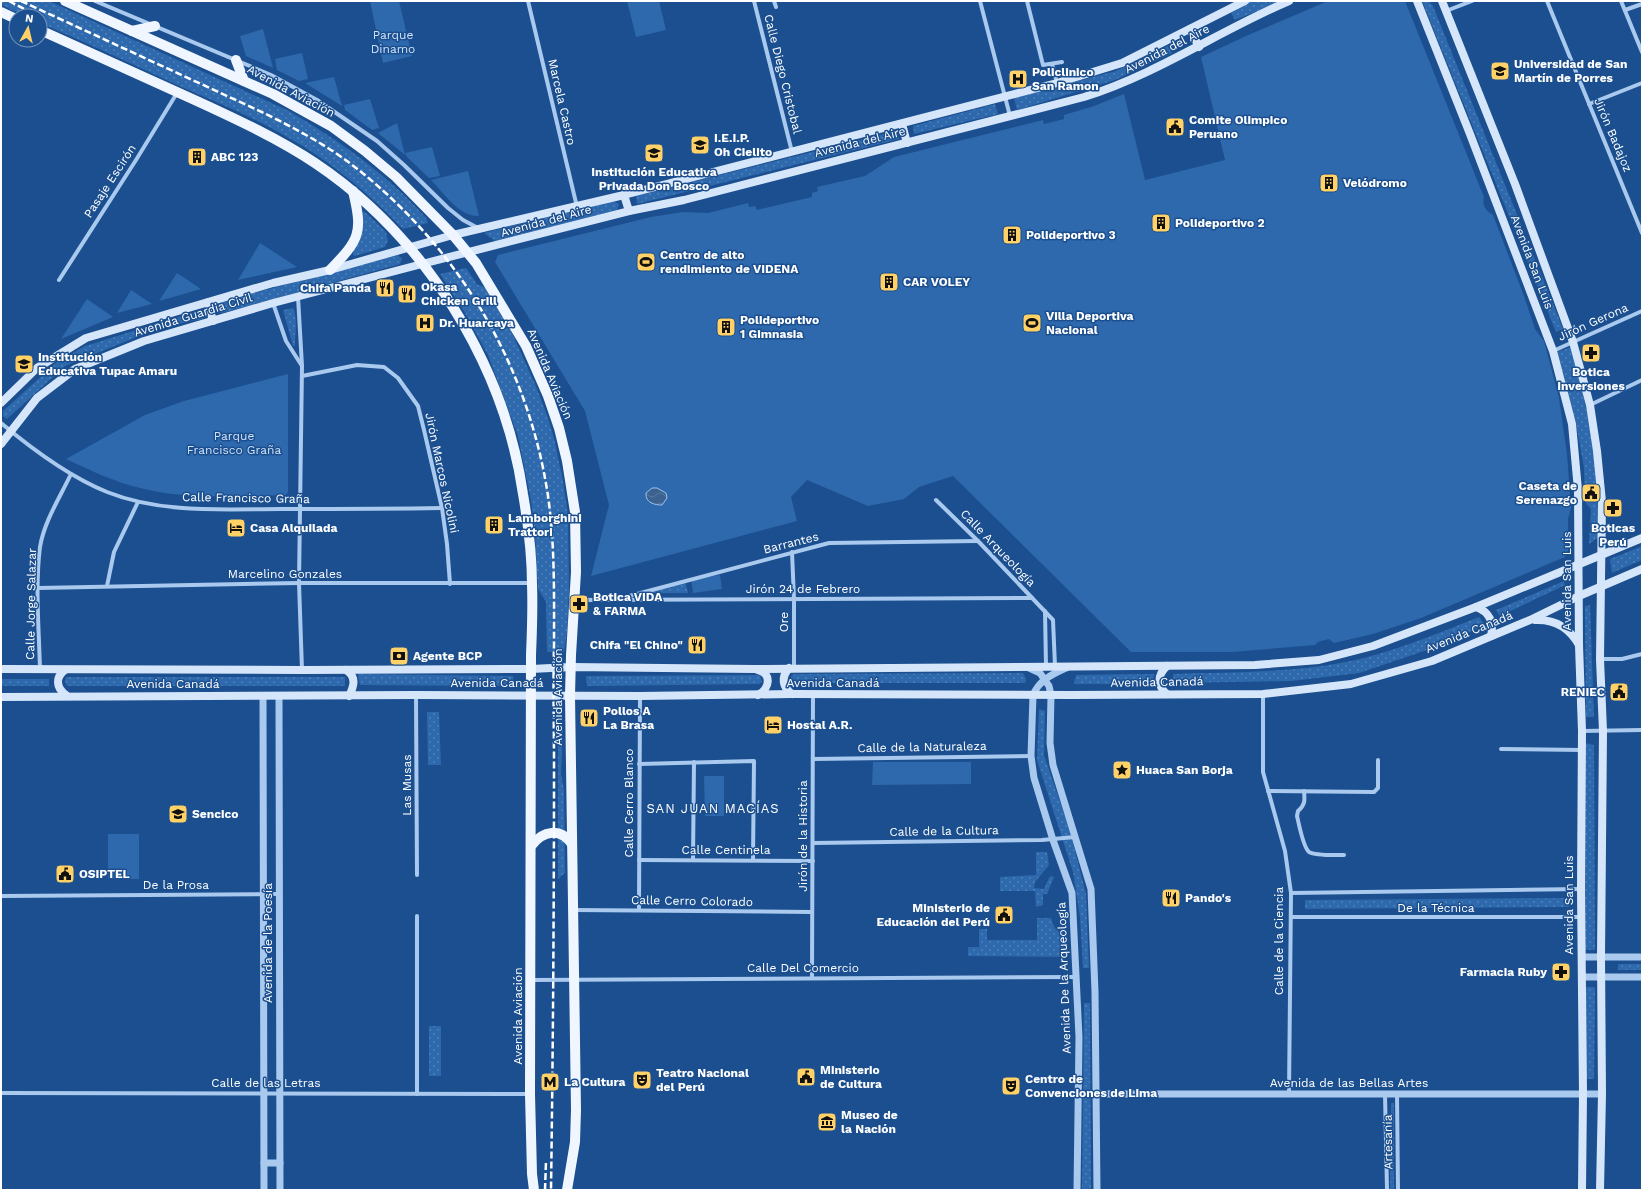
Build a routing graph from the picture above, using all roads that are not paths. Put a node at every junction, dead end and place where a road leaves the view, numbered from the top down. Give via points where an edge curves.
1 (65, 1) edge
2 (95, 1) edge
3 (528, 1) edge
4 (754, 1) edge
5 (774, 1) edge
6 (980, 1) edge
7 (1027, 1) edge
8 (1245, 1) edge
9 (1289, 1) edge
10 (1417, 1) edge
11 (1442, 1) edge
12 (1472, 1) edge
13 (1548, 1) edge
14 (1621, 1) edge
15 (1642, 4) edge
16 (776, 7) dead end
17 (1625, 10) junction
18 (1446, 11) junction
19 (155, 26) junction
20 (1190, 29) junction
21 (132, 31) junction
22 (48, 34) edge
23 (1199, 47) junction
24 (1642, 52) edge
25 (236, 60) junction
26 (1062, 62) dead end
27 (1052, 64) junction
28 (244, 81) junction
29 (1057, 83) junction
30 (1642, 83) edge
31 (177, 92) junction
32 (1004, 97) junction
33 (1589, 104) junction
34 (1010, 116) junction
35 (902, 124) junction
36 (907, 143) junction
37 (792, 152) junction
38 (353, 190) junction
39 (624, 196) junction
40 (577, 207) junction
41 (629, 211) junction
42 (479, 229) junction
43 (1642, 233) edge
44 (453, 235) junction
45 (409, 247) junction
46 (468, 252) junction
47 (422, 264) junction
48 (330, 270) junction
49 (58, 280) dead end
50 (298, 297) junction
51 (208, 302) junction
52 (273, 304) junction
53 (1642, 311) edge
54 (213, 321) junction
55 (1573, 342) junction
56 (1553, 351) junction
57 (302, 366) junction
58 (302, 376) junction
59 (1642, 380) edge
60 (1, 403) edge
61 (1590, 405) junction
62 (1, 423) edge
63 (11, 431) junction
64 (1, 444) edge
65 (71, 474) junction
66 (936, 500) dead end
67 (138, 502) junction
68 (442, 508) junction
69 (300, 509) junction
70 (1642, 538) edge
71 (978, 541) junction
72 (792, 552) junction
73 (1601, 554) junction
74 (1578, 564) junction
75 (1642, 569) edge
76 (299, 583) junction
77 (450, 584) junction
78 (532, 584) junction
79 (107, 586) junction
80 (1601, 587) junction
81 (38, 588) junction
82 (1579, 596) junction
83 (1032, 598) junction
84 (794, 599) junction
85 (574, 600) junction
86 (613, 601) junction
87 (1476, 607) junction
88 (1045, 610) junction
89 (1530, 620) junction
90 (1491, 636) junction
91 (1579, 645) junction
92 (1642, 654) edge
93 (1600, 659) junction
94 (1027, 666) junction
95 (1050, 666) junction
96 (1069, 666) junction
97 (1167, 666) junction
98 (571, 667) junction
99 (791, 668) junction
100 (40, 669) junction
101 (531, 669) junction
102 (755, 669) junction
103 (1, 670) edge
104 (65, 670) junction
105 (302, 670) junction
106 (346, 670) junction
107 (1045, 679) junction
108 (792, 694) junction
109 (1167, 694) junction
110 (1263, 694) junction
111 (66, 695) junction
112 (416, 695) junction
113 (531, 695) junction
114 (758, 695) junction
115 (813, 695) junction
116 (1034, 695) junction
117 (1051, 695) junction
118 (1, 696) edge
119 (263, 696) junction
120 (279, 696) junction
121 (349, 696) junction
122 (570, 696) junction
123 (640, 696) junction
124 (1642, 730) edge
125 (1582, 731) junction
126 (1602, 731) junction
127 (1501, 749) dead end
128 (1582, 750) junction
129 (1031, 756) junction
130 (813, 759) junction
131 (1378, 760) dead end
132 (694, 762) junction
133 (639, 764) junction
134 (1268, 791) junction
135 (1304, 791) junction
136 (1075, 837) junction
137 (1053, 840) junction
138 (813, 843) junction
139 (572, 844) junction
140 (532, 845) junction
141 (1344, 855) dead end
142 (639, 860) junction
143 (693, 860) junction
144 (753, 860) junction
145 (812, 861) junction
146 (417, 875) dead end
147 (1581, 889) junction
148 (1291, 893) junction
149 (264, 894) junction
150 (279, 894) junction
151 (1, 896) edge
152 (572, 910) junction
153 (639, 910) junction
154 (812, 912) junction
155 (417, 916) dead end
156 (1291, 917) junction
157 (1581, 918) junction
158 (1582, 957) junction
159 (1601, 957) junction
160 (1642, 957) edge
161 (1076, 977) junction
162 (1582, 977) junction
163 (1601, 977) junction
164 (1642, 977) edge
165 (812, 978) junction
166 (573, 979) junction
167 (531, 980) junction
168 (1, 1093) edge
169 (264, 1093) junction
170 (280, 1093) junction
171 (417, 1094) junction
172 (530, 1094) junction
173 (1096, 1094) junction
174 (1288, 1094) junction
175 (1385, 1094) junction
176 (1397, 1094) junction
177 (1584, 1094) junction
178 (1602, 1094) junction
179 (264, 1163) junction
180 (280, 1163) junction
181 (264, 1190) edge
182 (280, 1190) edge
183 (534, 1190) edge
184 (567, 1190) edge
185 (1077, 1190) edge
186 (1097, 1190) edge
187 (1387, 1190) edge
188 (1398, 1190) edge
189 (1582, 1190) edge
190 (1600, 1190) edge

1 - 21 main road, Avenida Aviación
2 - 19 street, Avenida Aviación
3 - 40 street, Marcela Castro
4 - 37 street, Calle Diego Cristobal
5 - 16 street
6 - 32 street
7 - 27 street via 1042,65
8 - 20 main road, Avenida del Aire
9 - 23 main road, Avenida del Aire via 1262,12
10 - 56 main road, Avenida San Luis
11 - 18 main road, Avenida San Luis
12 - 18 street
13 - 33 street, Jirón Badajoz
14 - 17 street
15 - 17 street
17 - 24 street
18 - 55 main road, Avenida San Luis via 1515,184
19 - 21 main road
19 - 25 street, Avenida Aviación
20 - 23 main road
20 - 29 main road, Avenida del Aire via 1122,63
21 - 28 main road, Avenida Aviación
22 - 31 main road, Avenida Aviación
23 - 34 main road, Avenida del Aire via 1108,90
25 - 28 main road
25 - 42 street, Avenida Aviación via 271,75 342,116 390,151 458,216
26 - 27 street
27 - 29 street
28 - 44 main road, Avenida Aviación via 331,126 365,151 396,177
29 - 32 main road, Avenida del Aire
30 - 33 street
31 - 38 main road, Avenida Aviación via 274,140 313,162
31 - 49 street, Pasaje Escirón
32 - 34 street
32 - 35 main road, Avenida del Aire
33 - 43 street, Jirón Badajoz
34 - 36 main road, Avenida del Aire
35 - 36 main road
35 - 37 main road, Avenida del Aire
36 - 41 main road, Avenida del Aire via 684,200
37 - 39 main road, Avenida del Aire
38 - 45 main road, Avenida Aviación
38 - 48 main road via 359,218 357,236 348,251
39 - 40 main road, Avenida del Aire
39 - 41 main road
40 - 42 main road, Avenida del Aire
41 - 46 main road, Avenida del Aire
42 - 44 main road, Avenida del Aire
44 - 45 main road, Avenida del Aire
44 - 46 main road, Avenida Aviación
45 - 47 main road, Avenida Aviación
45 - 48 main road, Avenida Guardia Civil
46 - 47 main road, Avenida del Aire
46 - 85 main road, Avenida Aviación via 526,346 559,428 575,512
47 - 50 main road, Avenida Guardia Civil
47 - 78 main road, Avenida Aviación via 463,324 483,362 500,404 517,460 523,492
48 - 51 main road, Avenida Guardia Civil
50 - 52 main road, Avenida Guardia Civil
50 - 57 street
51 - 54 main road
51 - 60 main road, Avenida Guardia Civil via 86,338 37,368
52 - 54 main road, Avenida Guardia Civil
52 - 57 street via 286,341
53 - 55 street, Jirón Gerona
54 - 63 main road, Avenida Guardia Civil via 144,341 75,369 37,398
55 - 56 street, Jirón Gerona
55 - 61 main road, Avenida San Luis
56 - 74 main road, Avenida San Luis via 1572,424 1576,458
57 - 58 street
58 - 68 street, Jirón Marcos Nicolini via 357,365 384,367 398,378 418,406
58 - 69 street
59 - 61 street
61 - 73 main road, Avenida San Luis via 1602,502
62 - 63 street, Calle Francisco Graña
63 - 64 main road, Avenida Guardia Civil
63 - 65 street, Calle Francisco Graña
65 - 67 street, Calle Francisco Graña via 108,492
65 - 81 street, Calle Jorge Salazar via 47,524 40,546
66 - 71 street, Calle Arqueología
67 - 69 street, Calle Francisco Graña via 207,510
67 - 79 street via 114,552
68 - 69 street, Calle Francisco Graña
68 - 77 street, Jirón Marcos Nicolini
69 - 76 street
70 - 73 main road, Avenida Canadá
71 - 72 street, Barrantes via 829,543
71 - 83 street, Calle Arqueología
72 - 84 street, Ore
72 - 86 street, Barrantes
73 - 74 main road, Avenida Canadá
73 - 80 main road, Avenida San Luis
74 - 82 main road, Avenida San Luis
74 - 87 main road, Avenida Canadá
75 - 80 main road, Avenida Canadá
76 - 77 street, Marcelino Gonzales
76 - 79 street, Marcelino Gonzales
76 - 105 street
77 - 78 street, Marcelino Gonzales
78 - 101 main road, Avenida Aviación
79 - 81 street, Marcelino Gonzales
80 - 82 main road, Avenida Canadá
80 - 93 main road, Avenida San Luis
81 - 100 street, Calle Jorge Salazar
82 - 89 main road, Avenida Canadá
82 - 91 main road, Avenida San Luis
83 - 84 street, Jirón 24 de Febrero
83 - 88 street, Calle Arqueología
84 - 86 street, Jirón 24 de Febrero
84 - 99 street, Ore
85 - 86 street, Jirón 24 de Febrero
85 - 98 main road, Avenida Aviación
87 - 90 main road via 1490,616 1493,629
87 - 97 main road, Avenida Canadá via 1373,646 1319,660 1256,665
88 - 95 street
88 - 95 street, Calle Arqueología via 1053,620
89 - 90 main road, Avenida Canadá
89 - 91 main road via 1545,619 1560,624 1568,629
90 - 110 main road, Avenida Canadá via 1432,661 1351,684
91 - 125 main road, Avenida San Luis
92 - 93 street via 1622,659
93 - 126 main road, Avenida San Luis
94 - 95 main road, Avenida Canadá
94 - 99 main road, Avenida Canadá
94 - 107 street
95 - 96 main road, Avenida Canadá
96 - 97 main road, Avenida Canadá
96 - 107 street
97 - 109 main road via 1159,681
98 - 101 main road, Avenida Canadá
98 - 102 main road, Avenida Canadá
98 - 122 main road, Avenida Aviación
99 - 102 main road, Avenida Canadá
99 - 108 main road via 785,672 784,682
100 - 103 main road, Avenida Canadá
100 - 104 main road, Avenida Canadá
101 - 106 main road, Avenida Canadá
101 - 113 main road, Avenida Aviación
102 - 114 main road via 761,670 768,681 767,688
104 - 105 main road, Avenida Canadá
104 - 111 main road via 57,683
105 - 106 main road, Avenida Canadá
106 - 121 main road via 354,679
107 - 116 street via 1037,687
107 - 117 street
108 - 114 main road, Avenida Canadá
108 - 115 main road, Avenida Canadá
109 - 110 main road, Avenida Canadá
109 - 117 main road, Avenida Canadá
110 - 134 street, Calle de la Ciencia via 1263,772
111 - 118 main road, Avenida Canadá
111 - 119 main road, Avenida Canadá
112 - 113 main road, Avenida Canadá
112 - 121 main road, Avenida Canadá
112 - 146 street, Las Musas
113 - 122 main road, Avenida Canadá
113 - 140 main road, Avenida Aviación
114 - 123 main road, Avenida Canadá
115 - 116 main road, Avenida Canadá
115 - 130 street, Jirón de la Historia
116 - 117 main road, Avenida Canadá
116 - 129 street, Avenida De la Arqueología
117 - 136 street via 1050,743 1053,765
119 - 120 main road, Avenida Canadá
119 - 149 street, Avenida de la Poesía
120 - 121 main road, Avenida Canadá
120 - 150 street, Avenida de la Poesía
122 - 123 main road, Avenida Canadá
122 - 139 main road, Avenida Aviación
123 - 133 street, Calle Cerro Blanco
124 - 126 street
125 - 126 street
125 - 128 main road, Avenida San Luis
126 - 159 main road, Avenida San Luis
127 - 128 street
128 - 147 main road, Avenida San Luis
129 - 130 street, Calle de la Naturaleza
129 - 137 street, Avenida De la Arqueología via 1034,778
130 - 138 street, Jirón de la Historia
131 - 135 street via 1378,788 1374,792
132 - 133 street
132 - 143 street
132 - 144 street via 754,761
133 - 142 street, Calle Cerro Blanco
134 - 135 street
134 - 148 street, Calle de la Ciencia via 1285,851
135 - 141 street via 1304,806 1298,811 1297,816 1305,846 1309,852 1316,854
136 - 137 street, Calle de la Cultura
136 - 173 street via 1092,889
137 - 138 street, Calle de la Cultura
137 - 161 street, Avenida De la Arqueología via 1072,894
138 - 145 street, Jirón de la Historia
139 - 140 main road via 565,837 548,833 538,837
139 - 152 main road, Avenida Aviación
140 - 167 main road, Avenida Aviación
142 - 143 street, Calle Centinela
142 - 153 street, Calle Cerro Blanco
143 - 144 street, Calle Centinela
144 - 145 street, Calle Centinela
145 - 154 street, Jirón de la Historia
147 - 148 street, De la Técnica
147 - 157 main road, Avenida San Luis
148 - 156 street, Calle de la Ciencia
149 - 150 street, De la Prosa
149 - 151 street, De la Prosa
149 - 169 street, Avenida de la Poesía
150 - 170 street, Avenida de la Poesía
152 - 153 street, Calle Cerro Colorado
152 - 166 main road, Avenida Aviación
153 - 154 street, Calle Cerro Colorado
154 - 165 street, Jirón de la Historia
155 - 171 street
156 - 157 street, De la Técnica
156 - 174 street, Calle de la Ciencia
157 - 158 main road, Avenida San Luis
158 - 159 street
158 - 162 main road, Avenida San Luis
159 - 160 street
159 - 163 main road, Avenida San Luis
161 - 165 street, Calle Del Comercio
161 - 185 street, Avenida De la Arqueología via 1079,1060
162 - 163 street
162 - 177 main road, Avenida San Luis
163 - 164 street
163 - 178 main road, Avenida San Luis
165 - 166 street, Calle Del Comercio
166 - 167 street, Calle Del Comercio
166 - 184 main road, Avenida Aviación via 576,1110 575,1142
167 - 172 main road, Avenida Aviación
168 - 169 street, Calle de las Letras
169 - 170 street, Calle de las Letras
169 - 179 street, Avenida de la Poesía
170 - 171 street, Calle de las Letras
170 - 180 street, Avenida de la Poesía
171 - 172 street, Calle de las Letras
172 - 183 main road, Avenida Aviación
173 - 174 street, Avenida de las Bellas Artes
173 - 186 street
174 - 175 street, Avenida de las Bellas Artes
175 - 176 street, Avenida de las Bellas Artes
175 - 187 street, Artesanía
176 - 177 street, Avenida de las Bellas Artes
176 - 188 street, Artesanía
177 - 178 street, Avenida de las Bellas Artes
177 - 189 main road, Avenida San Luis
178 - 190 main road, Avenida San Luis
179 - 180 street
179 - 181 street, Avenida de la Poesía
180 - 182 street, Avenida de la Poesía

